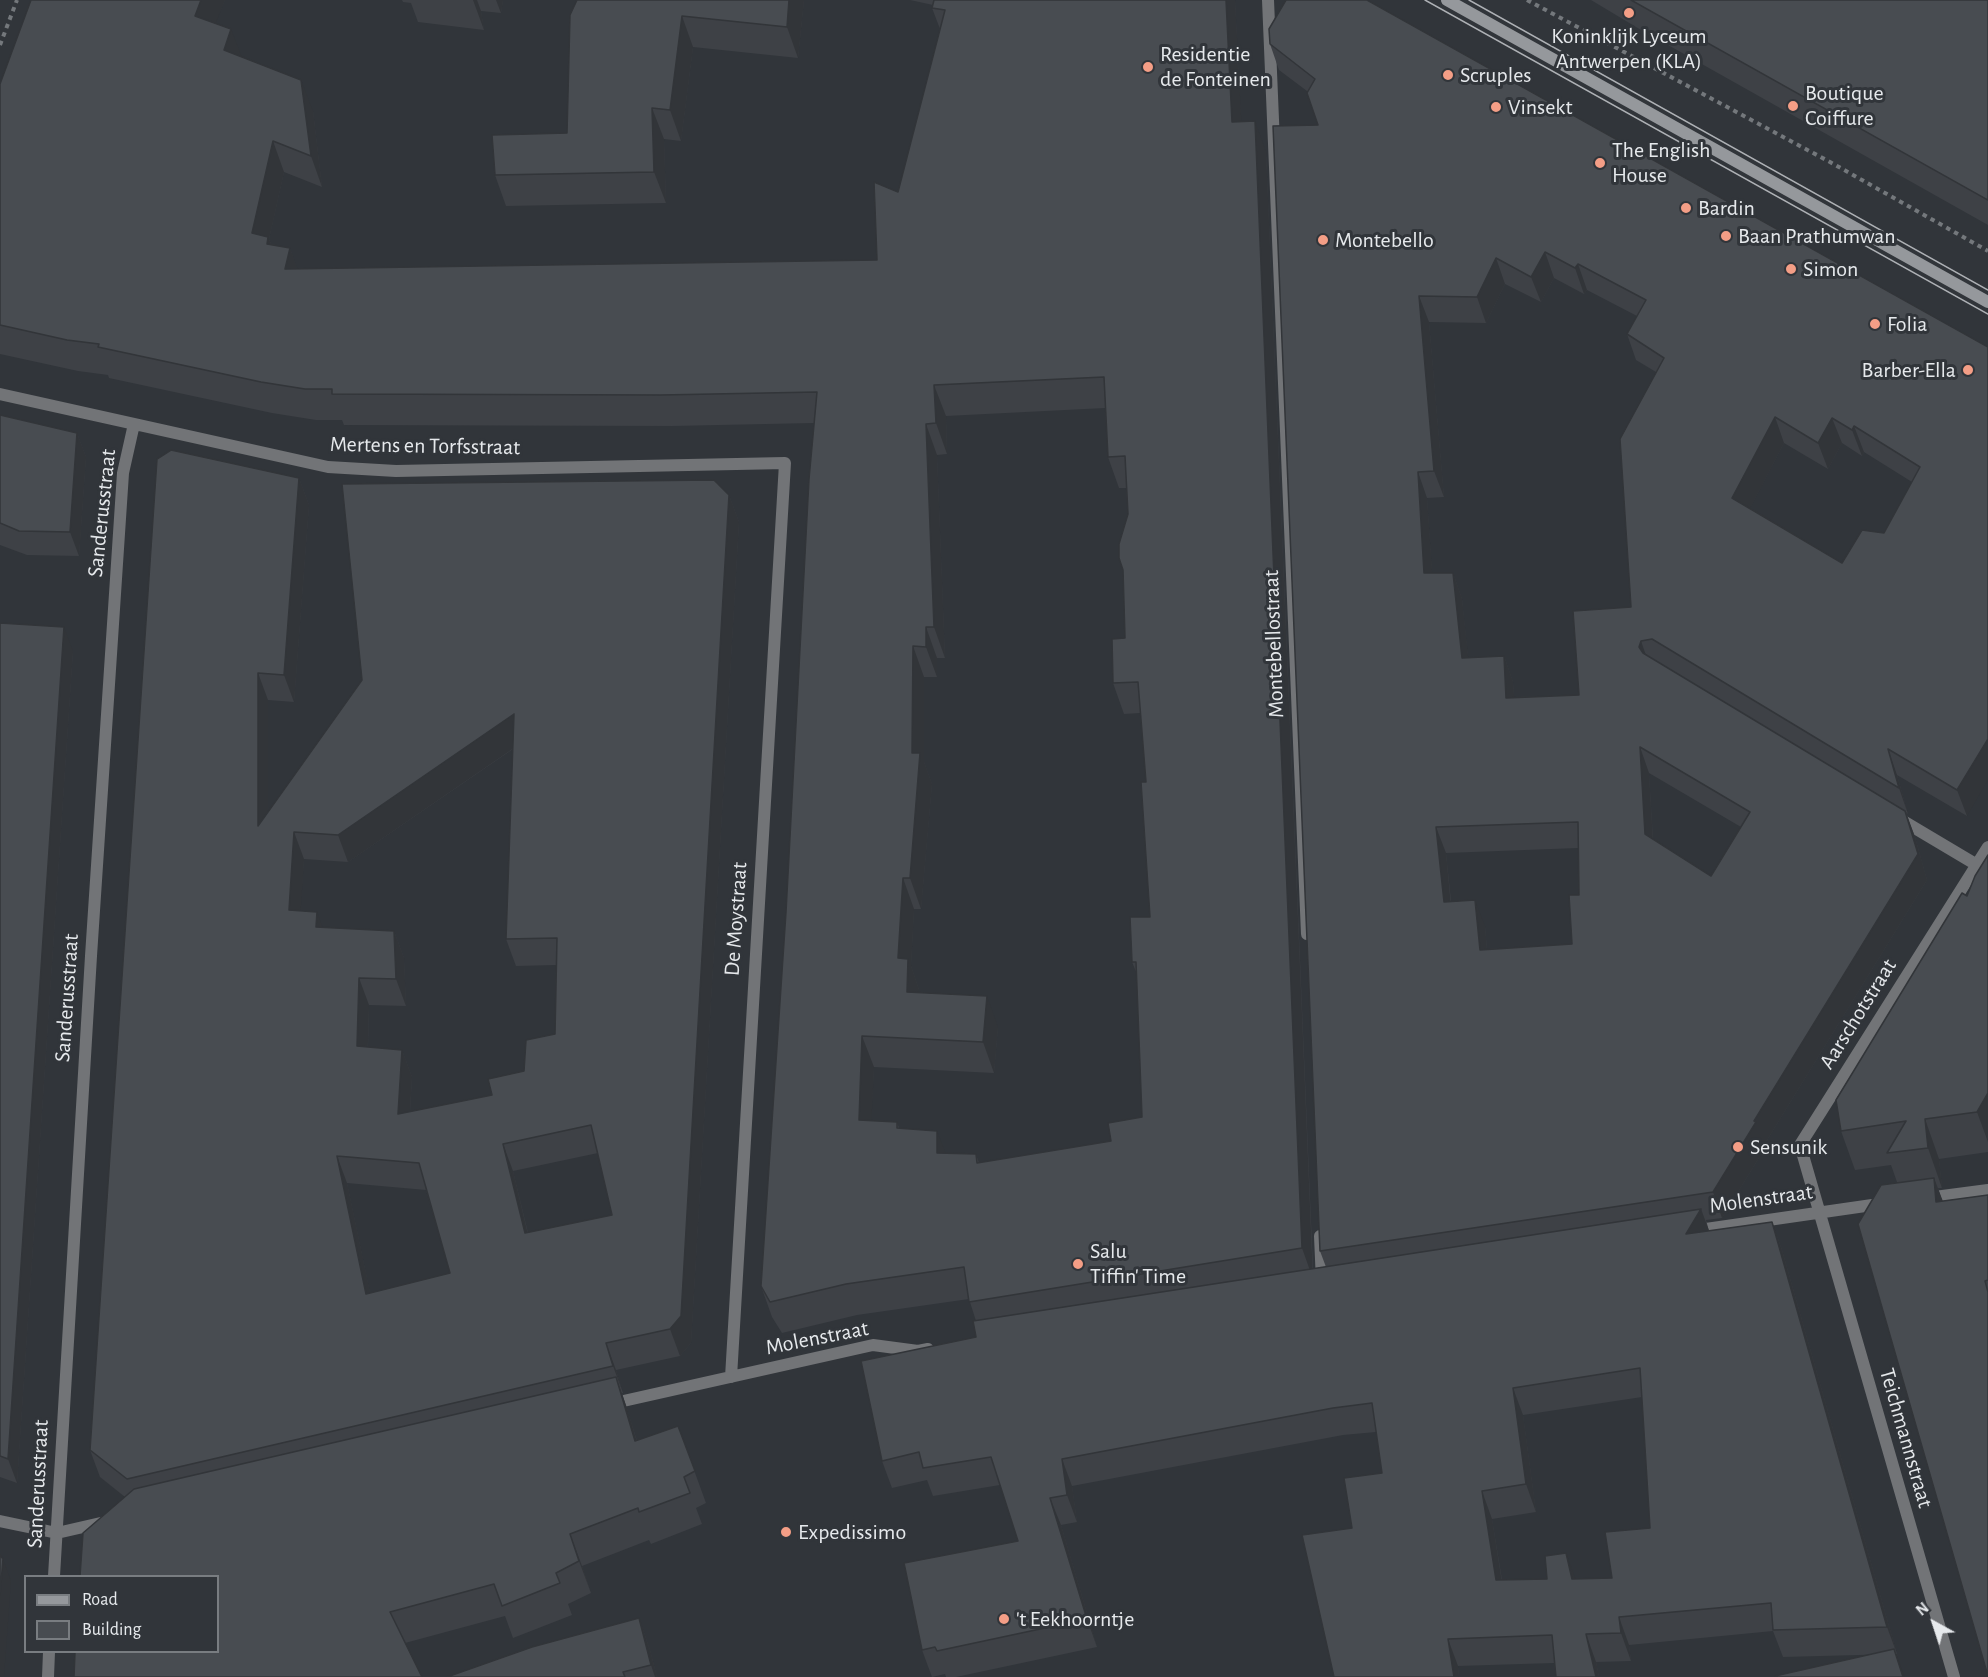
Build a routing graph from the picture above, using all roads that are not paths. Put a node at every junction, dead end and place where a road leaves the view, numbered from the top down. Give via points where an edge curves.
1 (1268, 0) edge
2 (1447, 0) edge
3 (1988, 302) edge
4 (0, 394) edge
5 (134, 424) junction
6 (785, 463) joint
7 (1885, 810) edge
8 (1988, 847) edge
9 (1977, 865) junction
10 (1308, 953) edge
11 (1988, 1190) edge
12 (1818, 1212) junction
13 (1320, 1227) edge
14 (1676, 1233) edge
15 (1322, 1286) edge
16 (941, 1347) edge
17 (731, 1377) junction
18 (601, 1406) edge
19 (122, 1518) edge
20 (0, 1521) edge
21 (57, 1533) junction
22 (54, 1575) edge
23 (49, 1653) edge
24 (48, 1677) edge
25 (1954, 1677) edge

1 - 10 street, Montebellostraat
2 - 3 main road
4 - 5 street, Mertens en Torfsstraat
5 - 6 street, Mertens en Torfsstraat via 328,467 396,471
5 - 21 street, Sanderusstraat via 123,473
6 - 17 street, De Moystraat
7 - 9 street
8 - 9 street, Aarschotstraat
9 - 12 street, Aarschotstraat via 1800,1145
11 - 12 street, Molenstraat
12 - 14 street, Molenstraat
12 - 25 street, Teichmannstraat
13 - 15 street
16 - 17 street, Molenstraat via 918,1351 873,1345
17 - 18 street, Molenstraat
19 - 21 street
20 - 21 street
21 - 22 street, Sanderusstraat
23 - 24 street

